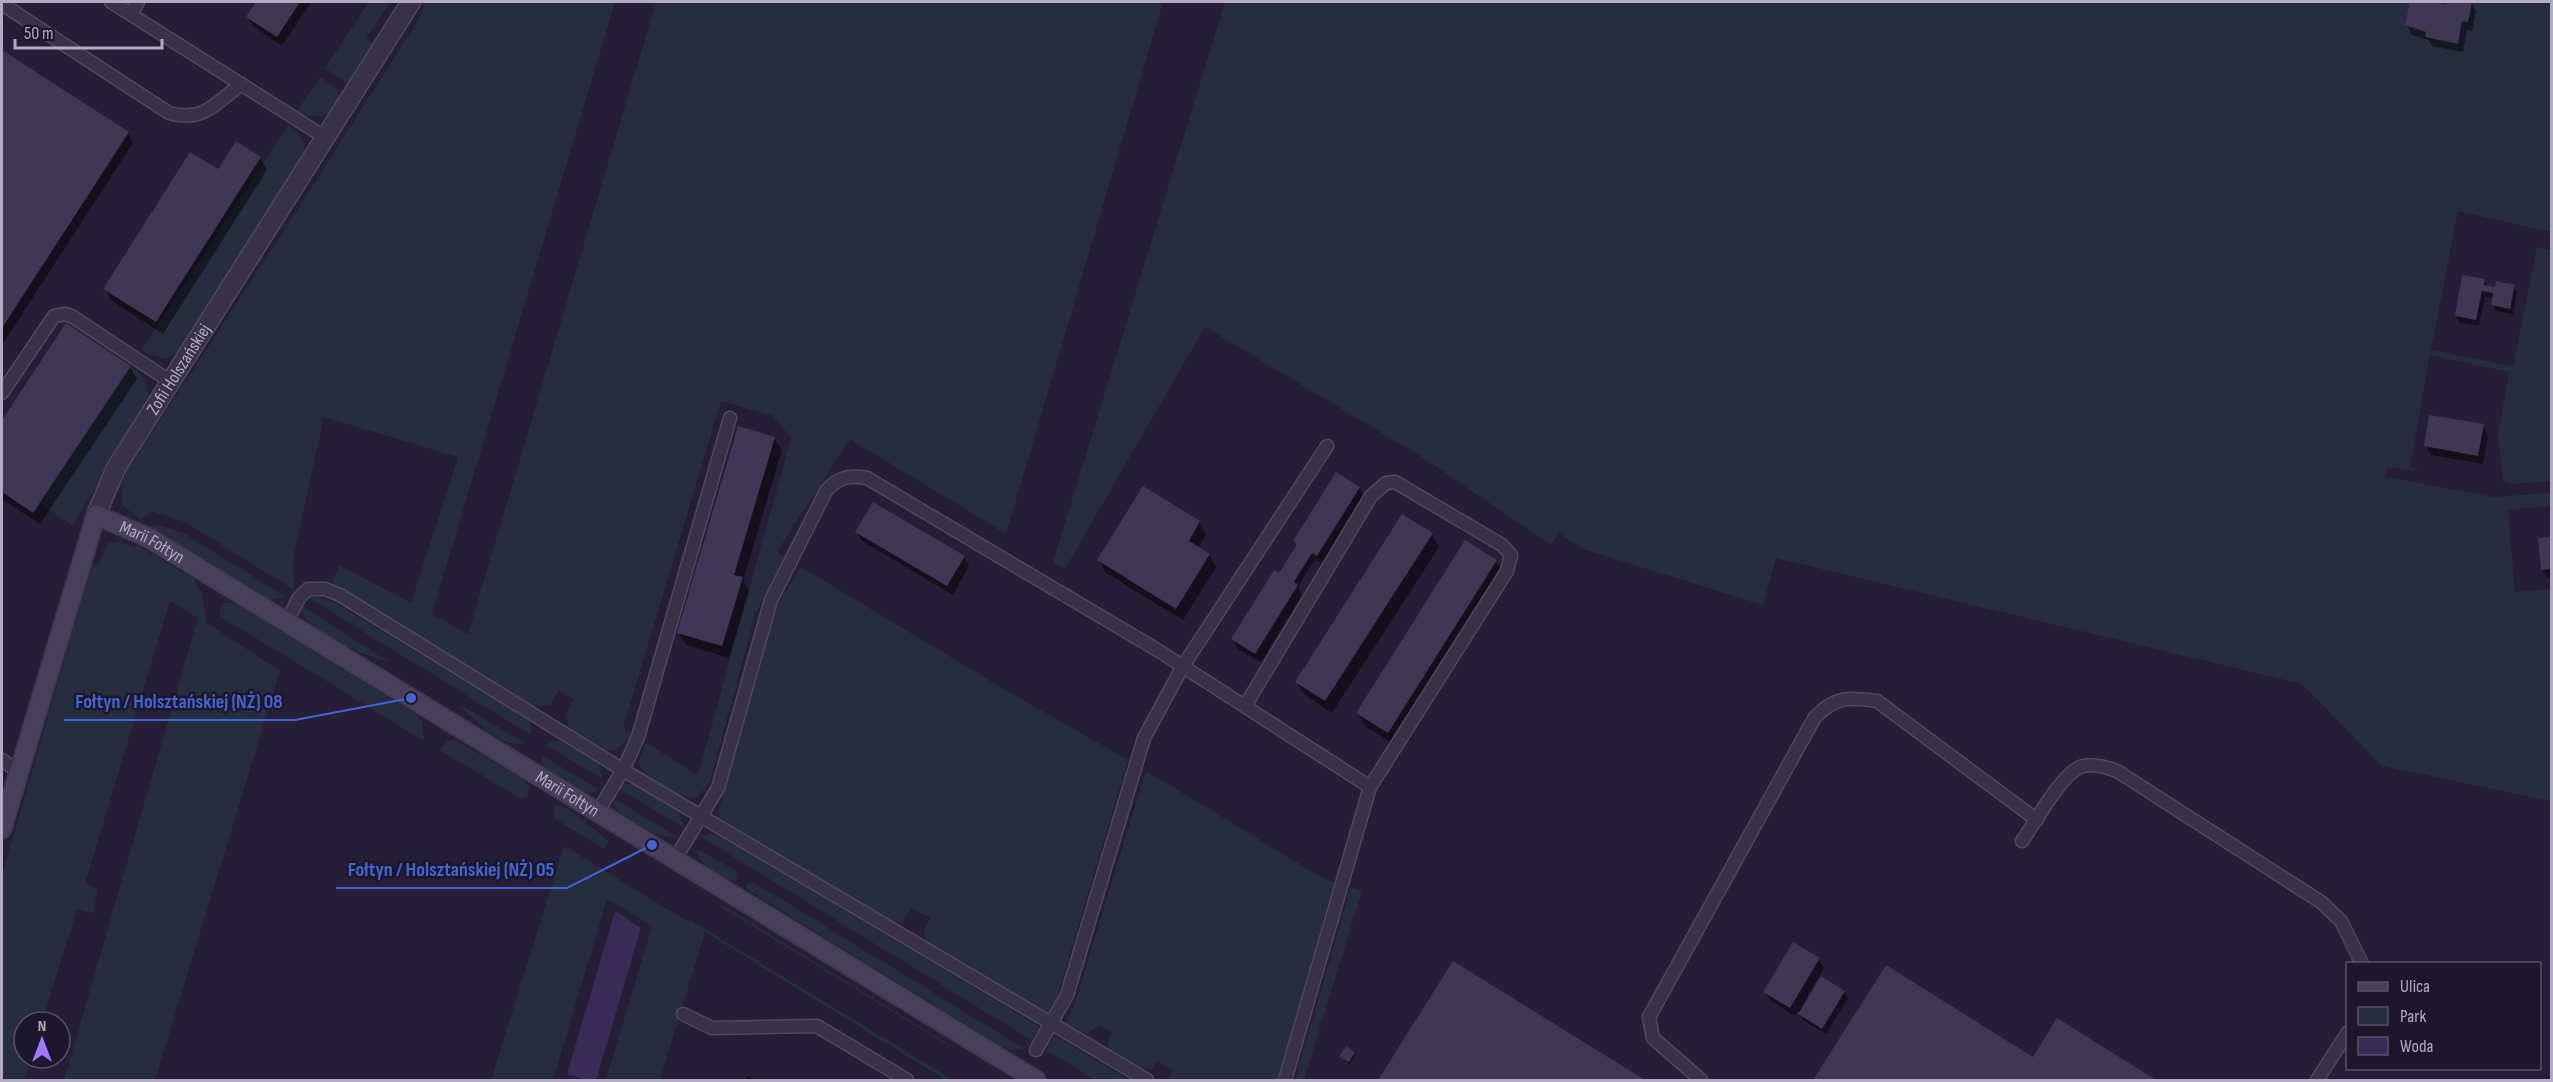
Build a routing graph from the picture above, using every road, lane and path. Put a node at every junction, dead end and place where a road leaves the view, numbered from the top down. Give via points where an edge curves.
1 (111, 2) edge
2 (138, 2) edge
3 (411, 2) edge
4 (2, 4) edge
5 (131, 14) junction
6 (241, 84) junction
7 (326, 138) junction
8 (171, 382) junction
9 (2, 393) edge
10 (730, 418) dead end
11 (1327, 446) dead end
12 (96, 515) junction
13 (286, 623) junction
14 (1183, 666) junction
15 (1245, 706) junction
16 (2, 760) edge
17 (623, 770) junction
18 (19, 772) junction
19 (1370, 787) junction
20 (597, 813) junction
21 (702, 817) junction
22 (2037, 820) junction
23 (2, 829) edge
24 (2022, 842) dead end
25 (675, 859) junction
26 (2362, 962) edge
27 (683, 1014) dead end
28 (1052, 1025) junction
29 (2346, 1035) edge
30 (1036, 1050) dead end
31 (907, 1080) edge
32 (1036, 1080) edge
33 (1147, 1080) edge
34 (1286, 1080) edge
35 (1701, 1080) edge
36 (2317, 1080) edge

1 - 5 lane
2 - 5 lane
3 - 7 street, Zofii Holszańskiej
4 - 6 lane via 185,118 201,114
5 - 6 lane
6 - 7 lane
7 - 8 street, Zofii Holszańskiej
8 - 9 lane via 73,317 59,314
8 - 12 street, Zofii Holszańskiej via 116,468
10 - 17 lane via 638,737
11 - 14 lane
12 - 13 street, Marii Fołtyn via 149,538
12 - 18 street, Zofii Holszańskiej
13 - 17 lane via 308,589 340,594
13 - 20 street, Marii Fołtyn
14 - 15 lane
14 - 21 lane via 879,483 855,476 842,477 826,491 771,600 718,788
14 - 28 lane via 1144,738 1067,995
15 - 19 lane
15 - 19 lane via 1371,496 1386,483 1395,482 1502,545 1511,555 1507,571
16 - 18 lane
17 - 20 lane
17 - 21 lane
18 - 23 street, Zofii Holszańskiej
19 - 34 lane
20 - 25 street, Marii Fołtyn
21 - 25 lane
21 - 28 lane
22 - 24 lane
22 - 26 lane via 2067,777 2081,767 2103,766 2117,771 2321,902 2341,921
22 - 35 lane via 1878,701 1852,698 1829,703 1815,717 1649,1017 1653,1038
25 - 32 street, Marii Fołtyn
27 - 31 lane via 712,1028 817,1026
28 - 30 lane
28 - 33 lane
29 - 36 lane

